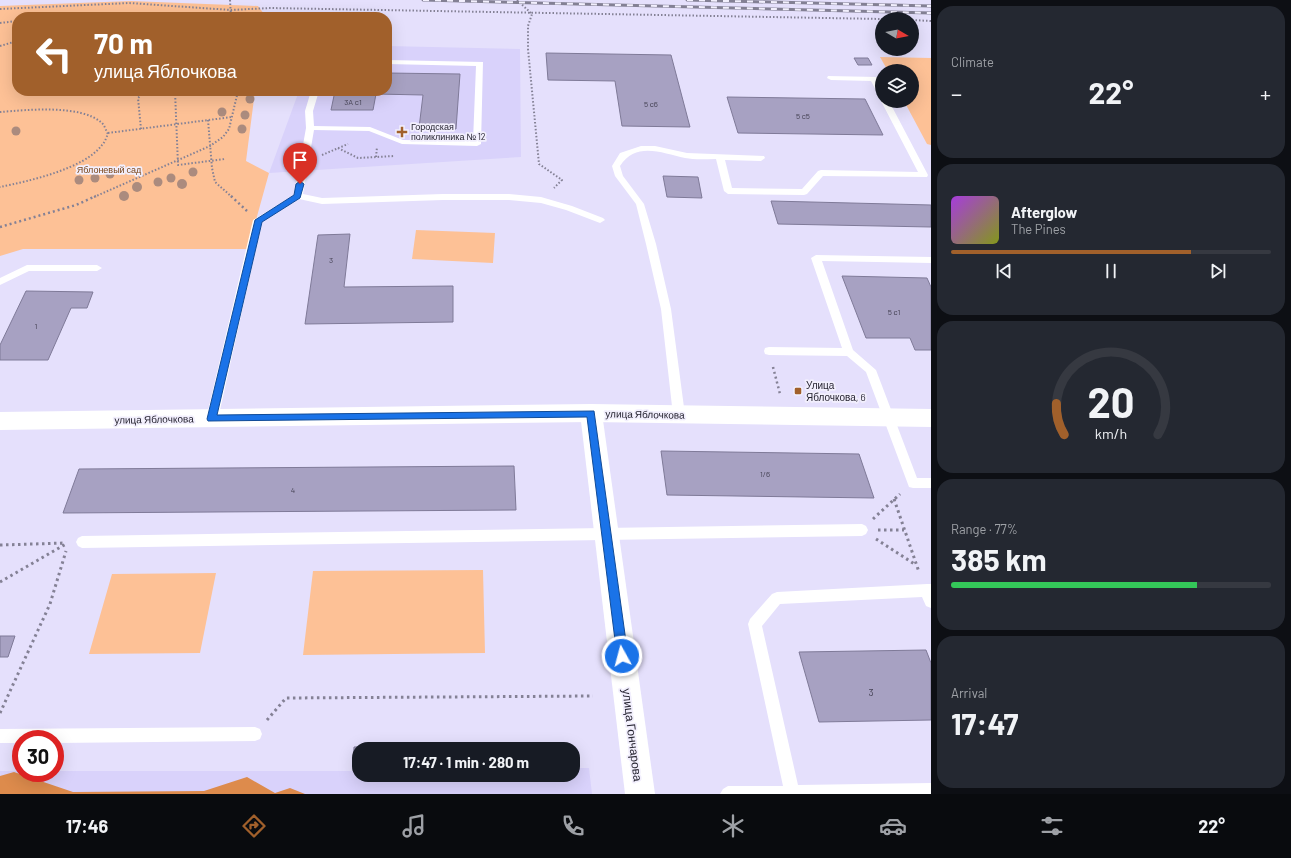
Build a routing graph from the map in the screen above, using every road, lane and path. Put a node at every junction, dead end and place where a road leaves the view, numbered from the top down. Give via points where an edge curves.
1 (230, 0) edge
2 (517, 0) edge
3 (0, 9) edge
4 (231, 10) junction
5 (532, 14) junction
6 (875, 19) edge
7 (919, 20) edge
8 (931, 21) edge
9 (12, 22) edge
10 (0, 23) edge
11 (12, 42) edge
12 (0, 46) edge
13 (392, 62) edge
14 (831, 78) dead end
15 (875, 81) edge
16 (140, 96) edge
17 (175, 96) edge
18 (237, 96) edge
19 (314, 96) edge
20 (890, 108) edge
21 (0, 112) edge
22 (232, 118) junction
23 (208, 120) junction
24 (176, 124) junction
25 (310, 128) junction
26 (141, 129) junction
27 (376, 132) junction
28 (108, 133) junction
29 (210, 146) junction
30 (720, 157) junction
31 (761, 158) dead end
32 (225, 159) dead end
33 (177, 160) junction
34 (211, 161) junction
35 (304, 163) junction
36 (0, 187) edge
37 (298, 196) junction
38 (541, 200) junction
39 (258, 220) junction
40 (600, 220) dead end
41 (0, 227) edge
42 (931, 260) edge
43 (97, 268) dead end
44 (0, 282) edge
45 (769, 351) joint
46 (849, 352) junction
47 (591, 413) junction
48 (679, 415) junction
49 (786, 416) junction
50 (888, 418) junction
51 (931, 418) edge
52 (212, 419) junction
53 (0, 422) edge
54 (913, 483) junction
55 (931, 483) edge
56 (894, 499) junction
57 (862, 530) junction
58 (904, 530) junction
59 (606, 534) junction
60 (82, 542) dead end
61 (68, 543) junction
62 (0, 544) edge
63 (916, 565) junction
64 (0, 582) edge
65 (929, 594) edge
66 (593, 696) dead end
67 (0, 713) edge
68 (255, 734) joint
69 (0, 736) edge
70 (931, 791) edge
71 (792, 793) edge
72 (640, 794) edge
73 (728, 794) edge

1 - 4 path
2 - 5 path
3 - 4 path via 129,4
4 - 5 path via 278,8
5 - 6 path
5 - 38 path via 528,26 528,49 539,164 562,180
7 - 8 path
9 - 10 path
11 - 12 path
13 - 27 lane via 480,64 477,144 402,142
14 - 15 lane
16 - 26 path via 138,98
17 - 24 path
18 - 22 path
19 - 25 lane via 309,111
20 - 30 lane via 924,175 821,173 804,192 728,191
21 - 28 path via 41,110 76,113 100,122 106,126
22 - 23 path
22 - 29 path via 229,130
23 - 24 path
23 - 29 path
24 - 26 path
24 - 33 path
25 - 27 lane via 370,129
25 - 35 lane
26 - 28 path
27 - 35 path
28 - 36 path via 101,147 77,163 37,178
29 - 33 path
29 - 34 path
30 - 31 lane
30 - 48 lane via 687,156 655,148 641,149 623,156 616,166 640,204 651,244 666,309
32 - 34 path
33 - 34 path via 178,165
33 - 41 path via 76,205
34 - 39 path via 215,182
35 - 37 lane
37 - 38 lane via 322,201 443,197 509,197
37 - 39 lane
38 - 40 lane
39 - 52 lane
42 - 46 lane via 816,258
43 - 44 lane via 27,268
45 - 46 lane
45 - 49 path
46 - 50 lane via 872,370
47 - 48 street, улица Яблочкова
47 - 52 street, улица Яблочкова
47 - 59 street, улица Гончарова
48 - 49 street, улица Яблочкова
49 - 50 street, улица Яблочкова
50 - 51 street, улица Яблочкова
50 - 54 lane
52 - 53 street, улица Яблочкова
54 - 55 lane
54 - 56 path
56 - 57 path
56 - 58 path
57 - 58 path
57 - 59 lane
57 - 63 path
58 - 63 path
59 - 60 lane
59 - 72 street, улица Гончарова
61 - 62 path
61 - 64 path
61 - 67 path via 50,604
63 - 65 path
65 - 71 lane via 777,598 755,624
66 - 68 path via 286,698
68 - 69 lane
70 - 71 lane
71 - 73 lane

